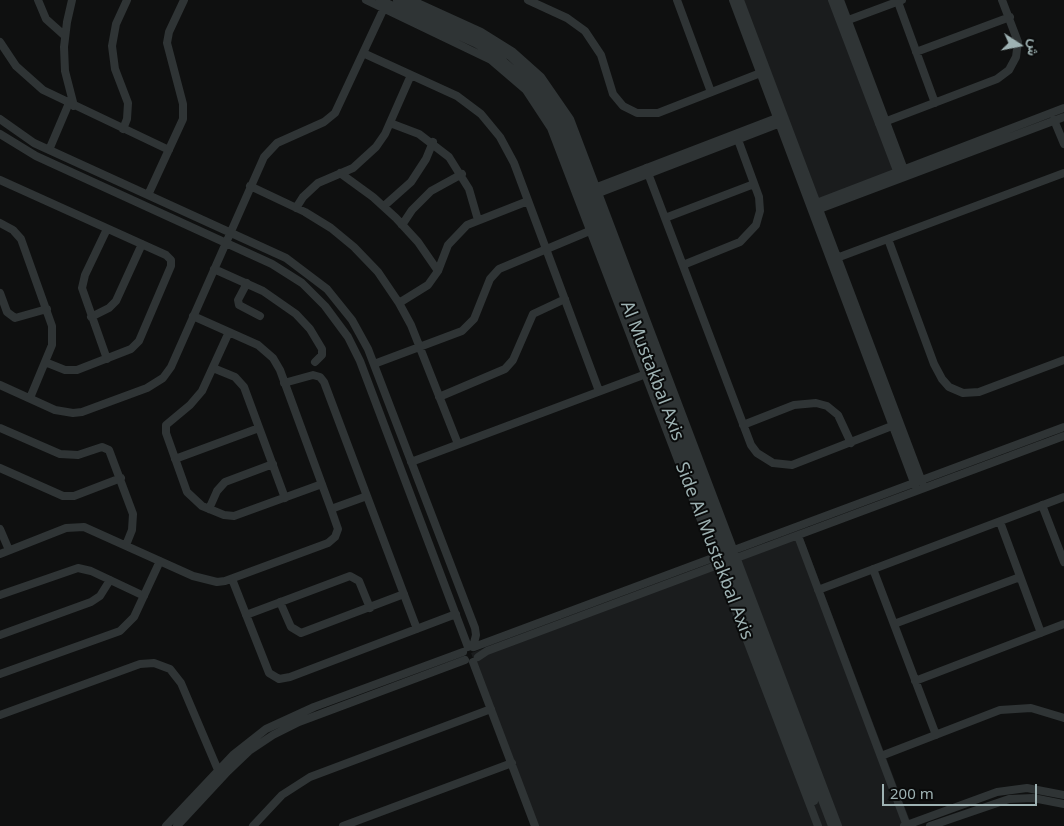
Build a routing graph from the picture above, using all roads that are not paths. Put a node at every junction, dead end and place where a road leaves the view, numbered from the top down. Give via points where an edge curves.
1 (38, 0) edge
2 (72, 0) edge
3 (127, 0) edge
4 (184, 0) edge
5 (366, 0) edge
6 (397, 0) edge
7 (412, 0) edge
8 (528, 0) edge
9 (677, 0) edge
10 (732, 0) edge
11 (740, 0) edge
12 (832, 0) edge
13 (840, 0) edge
14 (1002, 0) edge
15 (900, 1) edge
16 (385, 2) edge
17 (1010, 17) junction
18 (844, 22) junction
19 (65, 36) junction
20 (0, 42) edge
21 (916, 52) junction
22 (363, 53) junction
23 (763, 72) junction
24 (411, 75) junction
25 (711, 92) junction
26 (935, 103) junction
27 (72, 104) junction
28 (1064, 108) edge
29 (1064, 117) edge
30 (0, 119) edge
31 (781, 120) junction
32 (1054, 120) junction
33 (390, 123) junction
34 (883, 123) junction
35 (123, 129) junction
36 (0, 134) edge
37 (737, 137) junction
38 (433, 142) junction
39 (1064, 144) edge
40 (49, 150) junction
41 (169, 150) junction
42 (647, 171) junction
43 (340, 173) junction
44 (1064, 173) edge
45 (462, 174) junction
46 (902, 175) junction
47 (0, 180) edge
48 (754, 184) junction
49 (250, 186) junction
50 (592, 192) junction
51 (148, 195) junction
52 (528, 201) junction
53 (384, 206) junction
54 (296, 208) junction
55 (815, 208) junction
56 (588, 209) junction
57 (665, 218) junction
58 (478, 220) junction
59 (0, 223) edge
60 (402, 224) junction
61 (107, 229) junction
62 (592, 230) junction
63 (230, 232) junction
64 (888, 239) junction
65 (226, 242) junction
66 (142, 244) junction
67 (546, 249) junction
68 (834, 259) junction
69 (683, 265) junction
70 (214, 269) junction
71 (438, 271) junction
72 (247, 283) junction
73 (0, 293) edge
74 (565, 299) junction
75 (400, 302) junction
76 (47, 309) junction
77 (193, 316) junction
78 (260, 316) dead end
79 (91, 317) junction
80 (229, 332) junction
81 (420, 347) junction
82 (107, 359) junction
83 (1064, 360) edge
84 (45, 362) junction
85 (315, 362) dead end
86 (374, 364) junction
87 (213, 368) junction
88 (646, 374) junction
89 (284, 383) junction
90 (0, 385) edge
91 (599, 391) junction
92 (439, 397) junction
93 (30, 398) junction
94 (743, 425) junction
95 (897, 425) junction
96 (1064, 427) edge
97 (0, 428) edge
98 (259, 428) junction
99 (1064, 436) edge
100 (851, 442) junction
101 (458, 444) junction
102 (175, 459) junction
103 (273, 464) junction
104 (412, 465) junction
105 (0, 468) edge
106 (403, 473) junction
107 (121, 478) junction
108 (918, 480) junction
109 (322, 484) junction
110 (921, 490) junction
111 (367, 496) junction
112 (1064, 497) edge
113 (285, 498) junction
114 (1042, 506) junction
115 (209, 509) junction
116 (332, 509) junction
117 (1000, 522) junction
118 (0, 529) edge
119 (798, 536) junction
120 (126, 544) junction
121 (9, 550) junction
122 (725, 553) junction
123 (0, 554) edge
124 (160, 561) junction
125 (1064, 561) edge
126 (728, 562) junction
127 (873, 569) junction
128 (1020, 577) junction
129 (232, 579) junction
130 (110, 580) junction
131 (818, 590) junction
132 (404, 594) junction
133 (0, 595) edge
134 (144, 596) junction
135 (280, 602) junction
136 (370, 608) junction
137 (456, 614) junction
138 (246, 615) junction
139 (894, 624) junction
140 (1064, 624) edge
141 (537, 628) junction
142 (417, 629) junction
143 (1041, 633) junction
144 (0, 635) edge
145 (471, 653) junction
146 (0, 674) edge
147 (915, 680) junction
148 (491, 710) junction
149 (0, 715) edge
150 (1064, 718) edge
151 (936, 735) junction
152 (881, 756) junction
153 (512, 763) junction
154 (218, 770) junction
155 (1064, 794) edge
156 (1064, 804) edge
157 (349, 825) edge
158 (166, 826) edge
159 (177, 826) edge
160 (254, 826) edge
161 (535, 826) edge
162 (818, 826) edge
163 (824, 826) edge
164 (832, 826) edge
165 (838, 826) edge
166 (906, 826) edge
167 (930, 826) edge

1 - 19 street via 46,19
2 - 19 street
3 - 35 street via 116,24 112,46 128,103
4 - 41 street via 167,43 184,109 182,123
5 - 16 street, Side Al Mustakbal Axis
6 - 50 street, Al Mustakbal Axis via 489,43 528,72 562,117
7 - 50 street via 492,38 532,68 570,119
8 - 25 street via 585,31 601,55 613,94 628,109 642,114 658,113
9 - 25 street
10 - 23 street
11 - 23 street
12 - 18 street
13 - 18 street
14 - 17 street
15 - 18 street
15 - 21 street
16 - 22 street
16 - 50 street, Al Mustakbal Axis via 480,46 523,77 555,120
16 - 56 street, Side Al Mustakbal Axis via 482,54 518,82 552,128
17 - 21 street
17 - 26 street via 1018,47 1009,70 997,79
18 - 34 street
19 - 27 street via 65,71
20 - 27 street via 28,79
21 - 26 street
22 - 24 street
22 - 49 street via 334,115 270,148
23 - 25 street
23 - 31 street
24 - 33 street
24 - 52 street via 465,102 488,121 510,154
26 - 34 street
27 - 35 street
27 - 40 street
28 - 46 street
29 - 32 street
30 - 40 street
31 - 37 street
31 - 55 street
32 - 39 street
32 - 46 street
33 - 38 street
33 - 43 street via 371,153 353,168
34 - 46 street
35 - 41 street
36 - 65 street via 36,156
37 - 42 street
37 - 48 street
38 - 45 street
38 - 53 street via 416,175
40 - 51 street
41 - 51 street
42 - 50 street
42 - 57 street
43 - 53 street
43 - 54 street via 312,187
44 - 64 street
45 - 58 street
45 - 60 street via 431,191
46 - 55 street
47 - 61 street
48 - 57 street
48 - 69 street via 760,211 748,236
49 - 54 street
49 - 63 street
50 - 56 street, Al Mustakbal Axis
50 - 122 street, Al Mustakbal Axis
51 - 63 street
52 - 58 street
52 - 67 street
53 - 60 street
54 - 75 street via 331,228 354,248 378,272
55 - 68 street
56 - 62 street, Side Al Mustakbal Axis
56 - 122 street, Al Mustakbal Axis
57 - 69 street
58 - 71 street via 467,225 452,240
59 - 76 street via 21,239
60 - 71 street
61 - 66 street
61 - 79 street via 83,282 83,294
62 - 67 street
62 - 88 street, Side Al Mustakbal Axis
63 - 65 street
63 - 86 street via 286,258 328,288 358,329
64 - 68 street
64 - 83 street via 937,369 949,387 963,393 979,392
65 - 70 street
65 - 106 street via 294,277 333,315 360,362
66 - 79 street via 114,303
66 - 82 street via 169,257 171,266 138,341 131,349
67 - 74 street
67 - 81 street via 495,272 474,318 466,328
68 - 95 street
69 - 94 street
70 - 72 street
70 - 77 street
71 - 75 street via 424,289
72 - 78 street via 238,300 239,306
72 - 85 street via 276,298 304,322 322,352
73 - 76 street via 7,312 15,318
74 - 91 street
74 - 92 street via 533,314 513,360 505,370
75 - 81 street
76 - 84 street via 53,336
77 - 80 street
77 - 93 street via 167,373 153,386 73,413 55,410
79 - 82 street
80 - 87 street
80 - 89 street via 268,353
81 - 86 street
81 - 92 street
82 - 84 street via 71,370
84 - 93 street
86 - 104 street
87 - 98 street via 231,374 241,383
87 - 102 street via 196,398 166,426
88 - 91 street
88 - 122 street, Side Al Mustakbal Axis
89 - 109 street
89 - 111 street via 313,375 324,382
90 - 93 street
91 - 101 street
92 - 101 street
94 - 100 street via 794,404 816,403 838,415
94 - 100 street via 757,453 778,465 797,464
95 - 100 street
95 - 108 street
96 - 108 street
97 - 107 street via 60,454 78,455 104,447 111,452
98 - 102 street
98 - 103 street
99 - 110 street
101 - 104 street
102 - 115 street via 187,492
103 - 113 street
103 - 115 street via 224,482
104 - 106 street
104 - 145 street via 475,628
105 - 107 street via 63,496 78,495
106 - 137 street
107 - 120 street via 133,514 132,530
108 - 110 street
108 - 122 street
109 - 113 street
109 - 116 street
110 - 119 street
111 - 116 street
111 - 132 street
112 - 114 street
113 - 115 street via 234,516
114 - 117 street
114 - 125 street
116 - 129 street via 338,528 332,541
117 - 127 street
117 - 128 street
118 - 121 street
119 - 126 street
119 - 131 street
120 - 121 street via 78,526
120 - 124 street
121 - 123 street
122 - 126 street, Side Al Mustakbal Axis
122 - 126 street, Al Mustakbal Axis
122 - 141 street
124 - 129 street via 208,582
124 - 134 street
126 - 141 street
126 - 162 street, Side Al Mustakbal Axis
126 - 163 street, Al Mustakbal Axis
126 - 164 street, Al Mustakbal Axis
126 - 165 street, Side Al Mustakbal Axis
127 - 131 street
127 - 139 street
128 - 139 street
128 - 143 street
129 - 138 street
130 - 133 street via 88,570 74,568
130 - 134 street
130 - 144 street via 103,592 91,602
131 - 152 street
132 - 136 street
132 - 142 street
134 - 146 street via 134,617 120,631
135 - 136 street via 290,627 301,633
135 - 136 street via 350,576 359,581
135 - 138 street
137 - 142 street
137 - 145 street
138 - 142 street via 268,673 279,679
139 - 147 street
140 - 143 street
141 - 145 street
143 - 147 street
145 - 148 street
145 - 154 street via 285,719 248,741
145 - 159 street via 273,735 233,766
147 - 151 street
148 - 153 street
148 - 160 street via 305,780 282,795
149 - 154 street via 140,664 154,663 170,669 181,683
150 - 151 street via 1038,710 1008,709
151 - 152 street
152 - 166 street
153 - 157 street
153 - 161 street
154 - 158 street
155 - 166 street via 1027,788 997,792
156 - 167 street via 1033,798 1009,799

